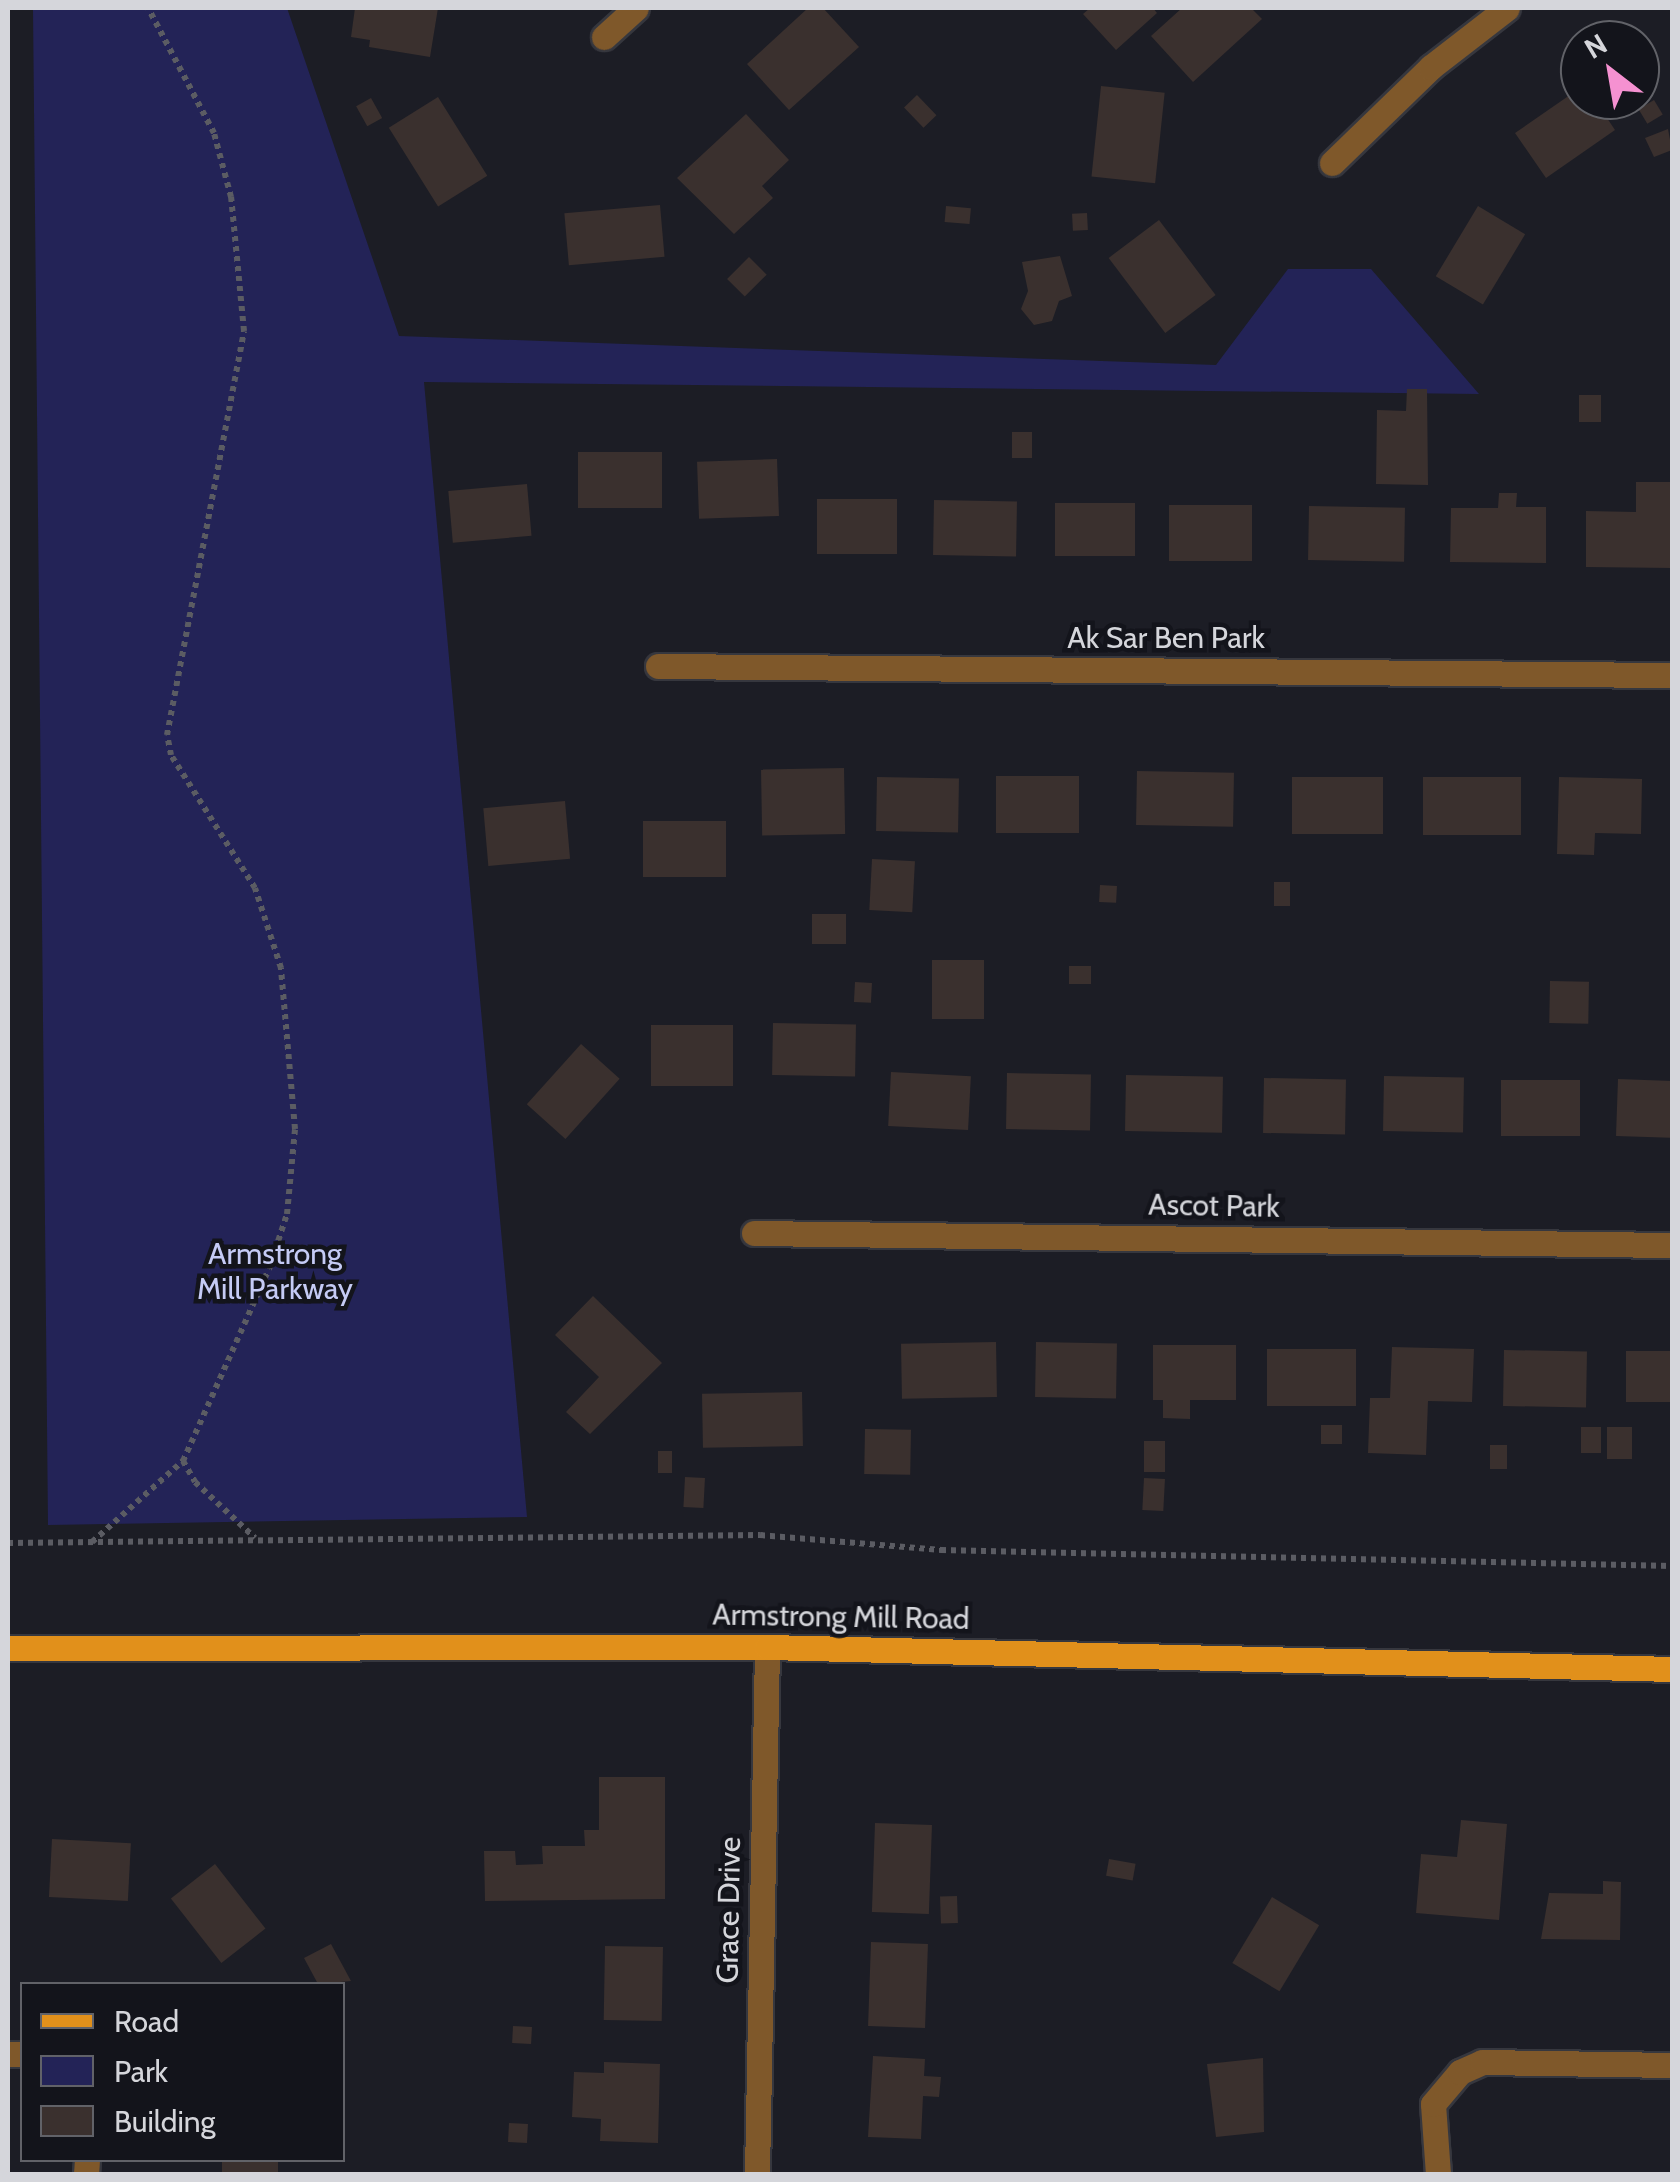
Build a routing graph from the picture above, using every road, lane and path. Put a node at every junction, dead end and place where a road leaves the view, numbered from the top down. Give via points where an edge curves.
1 (148, 8) edge
2 (636, 8) edge
3 (1507, 8) edge
4 (604, 37) dead end
5 (1332, 163) dead end
6 (658, 666) dead end
7 (1672, 675) edge
8 (754, 1232) dead end
9 (1672, 1245) edge
10 (183, 1460) junction
11 (255, 1538) junction
12 (8, 1543) edge
13 (91, 1543) junction
14 (1672, 1566) edge
15 (767, 1647) junction
16 (8, 1648) edge
17 (1672, 1669) edge
18 (1672, 2065) edge
19 (757, 2174) edge
20 (1438, 2174) edge

1 - 10 path via 214,133 230,197 244,331 167,736 171,755 259,900 281,968 295,1129 286,1214 269,1269
2 - 4 street
3 - 5 street via 1431,67
6 - 7 street, Ak Sar Ben Park
8 - 9 street, Ascot Park
10 - 11 path via 195,1482
10 - 13 path
11 - 13 path
11 - 14 path via 760,1535 940,1550
12 - 13 path
15 - 16 main road, Armstrong Mill Road
15 - 17 main road, Armstrong Mill Road
15 - 19 street, Grace Drive
18 - 20 street via 1482,2062 1460,2072 1432,2104

